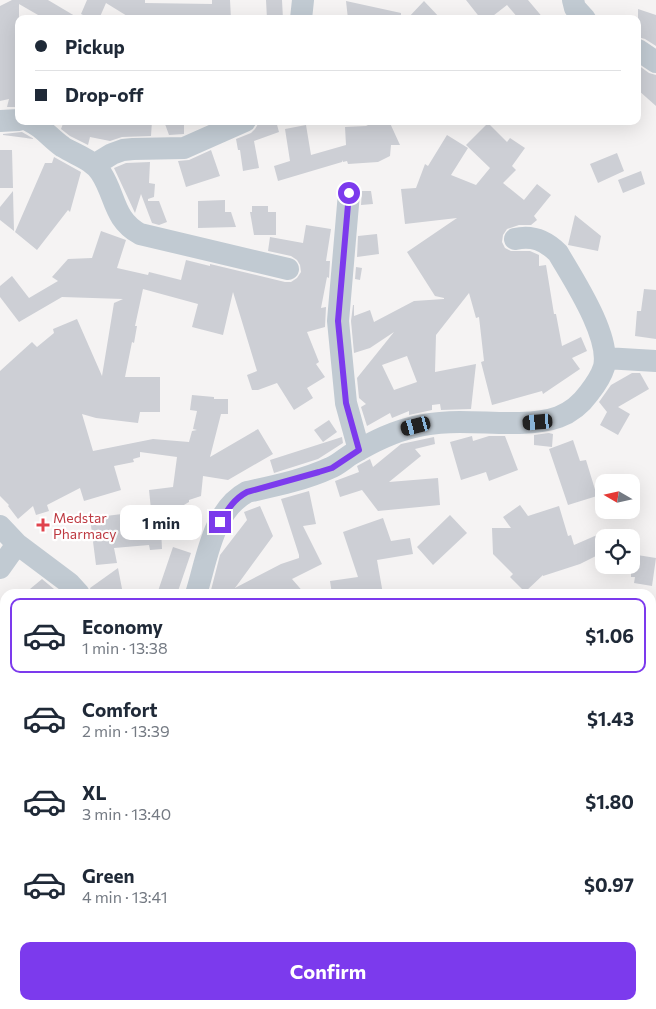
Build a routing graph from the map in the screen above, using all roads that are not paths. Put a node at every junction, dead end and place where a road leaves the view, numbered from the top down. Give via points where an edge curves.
1 (303, 0) edge
2 (573, 0) edge
3 (301, 15) edge
4 (581, 15) edge
5 (641, 52) edge
6 (656, 62) edge
7 (15, 120) edge
8 (0, 121) edge
9 (38, 125) edge
10 (235, 125) edge
11 (94, 165) junction
12 (349, 193) dead end
13 (515, 239) dead end
14 (288, 269) dead end
15 (605, 358) junction
16 (656, 361) edge
17 (359, 450) junction
18 (0, 526) edge
19 (17, 544) junction
20 (0, 568) edge
21 (75, 589) edge
22 (197, 589) edge

1 - 3 street
2 - 4 street
5 - 6 street
7 - 8 street
9 - 11 street via 62,146
10 - 11 street via 184,148 133,148 112,154
11 - 14 street via 105,180 121,217 129,228 140,234
12 - 17 street via 338,321 346,403
13 - 15 street via 525,236 537,238 558,253 597,324
15 - 16 street
15 - 17 street via 600,379 586,397 571,412 557,418 521,423 441,422 394,432
17 - 22 street via 332,468 238,497 213,534
18 - 19 street
19 - 20 street
19 - 21 street

